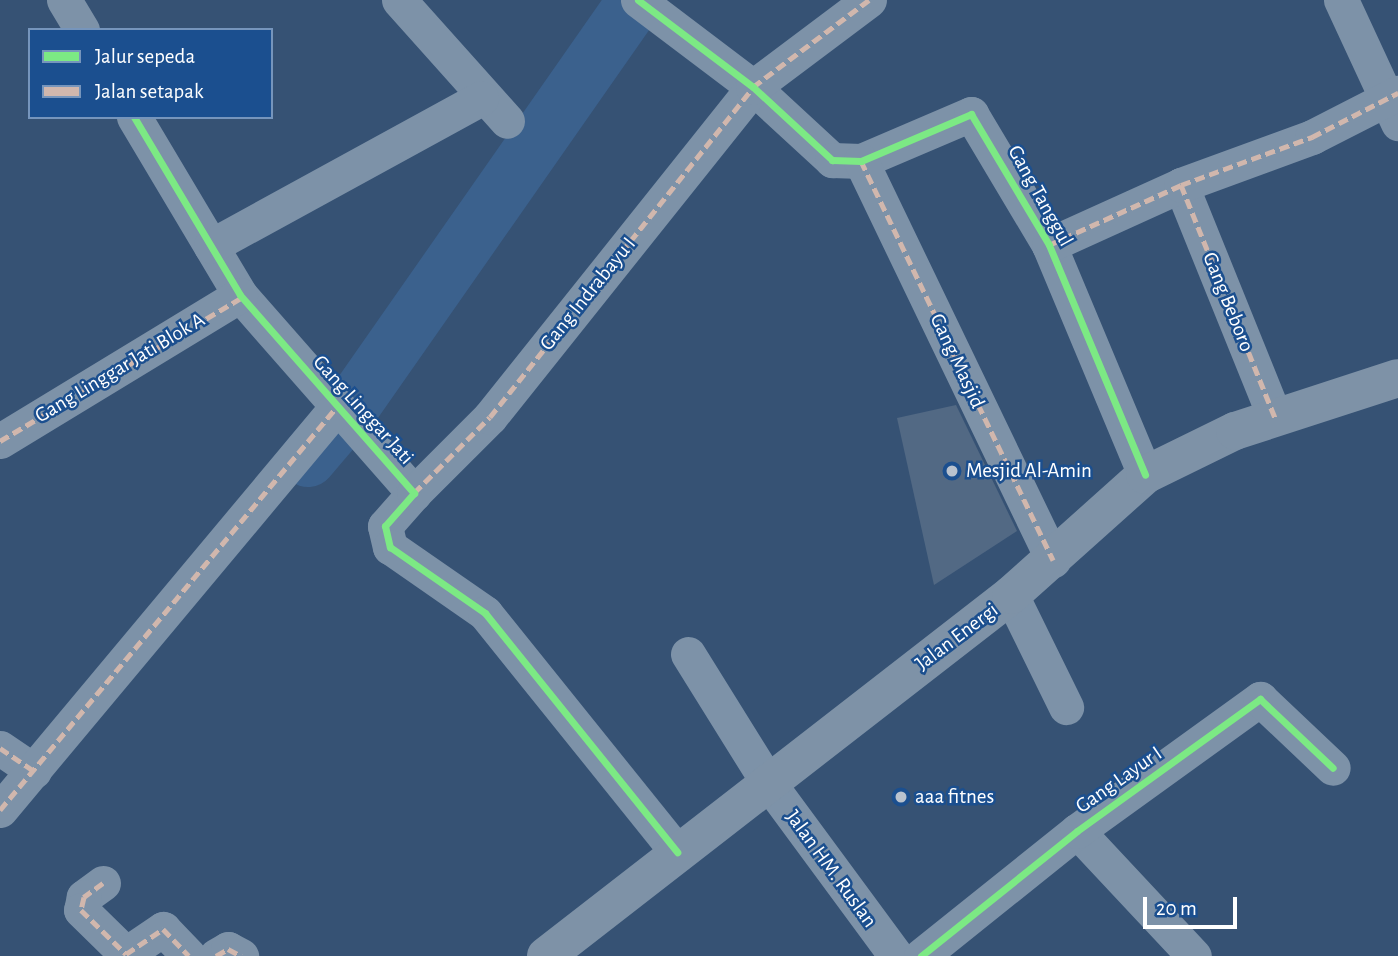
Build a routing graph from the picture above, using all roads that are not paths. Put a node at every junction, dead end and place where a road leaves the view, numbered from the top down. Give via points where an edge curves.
1 (64, 0) edge
2 (399, 0) edge
3 (638, 0) edge
4 (869, 0) edge
5 (1341, 0) edge
6 (81, 28) edge
7 (753, 87) junction
8 (481, 98) junction
9 (1393, 105) edge
10 (135, 119) edge
11 (507, 121) dead end
12 (846, 160) junction
13 (1181, 185) junction
14 (211, 246) junction
15 (1049, 246) junction
16 (240, 295) junction
17 (1398, 378) edge
18 (341, 416) junction
19 (1275, 418) junction
20 (0, 441) edge
21 (1145, 475) junction
22 (414, 493) junction
23 (1053, 560) junction
24 (1011, 595) junction
25 (688, 654) dead end
26 (1066, 707) dead end
27 (0, 748) edge
28 (1333, 768) dead end
29 (34, 771) junction
30 (767, 781) junction
31 (0, 810) edge
32 (1077, 831) junction
33 (677, 852) junction
34 (103, 883) dead end
35 (188, 956) edge
36 (216, 956) edge
37 (241, 956) edge
38 (546, 956) edge
39 (896, 956) edge
40 (921, 956) edge
41 (1194, 956) edge

1 - 6 street
2 - 8 street
3 - 7 street
4 - 7 street, Gang Indrabayu I
5 - 9 street
7 - 12 street
7 - 22 street, Gang Indrabayu I via 490,417
8 - 11 street
8 - 14 street
9 - 13 street
10 - 14 street, Gang Linggar Jati
12 - 15 street, Gang Tanggul via 971,114
12 - 23 street, Gang Masjid
13 - 15 street
13 - 19 street, Gang Beboro
14 - 16 street, Gang Linggar Jati
15 - 21 street, Gang Tanggul
16 - 18 street, Gang Linggar Jati
16 - 20 street, Gang Linggar Jati Blok A
17 - 19 highway, Jalan Energi
18 - 22 street, Gang Linggar Jati
18 - 29 street
19 - 21 highway, Jalan Energi
21 - 23 highway, Jalan Energi
22 - 33 street, Gang Linggar Jati via 385,526 390,547 485,613
23 - 24 highway, Jalan Energi
24 - 26 street
24 - 30 highway, Jalan Energi
25 - 30 street, Jalan HM. Ruslan
27 - 29 street
28 - 32 street, Gang Layur I via 1260,699
29 - 31 street
30 - 33 highway, Jalan Energi
30 - 39 street, Jalan HM. Ruslan
32 - 40 street, Gang Layur I
32 - 41 street
33 - 38 highway, Jalan Energi
34 - 35 street via 84,897 81,910 127,954 163,929
36 - 37 street via 228,949

